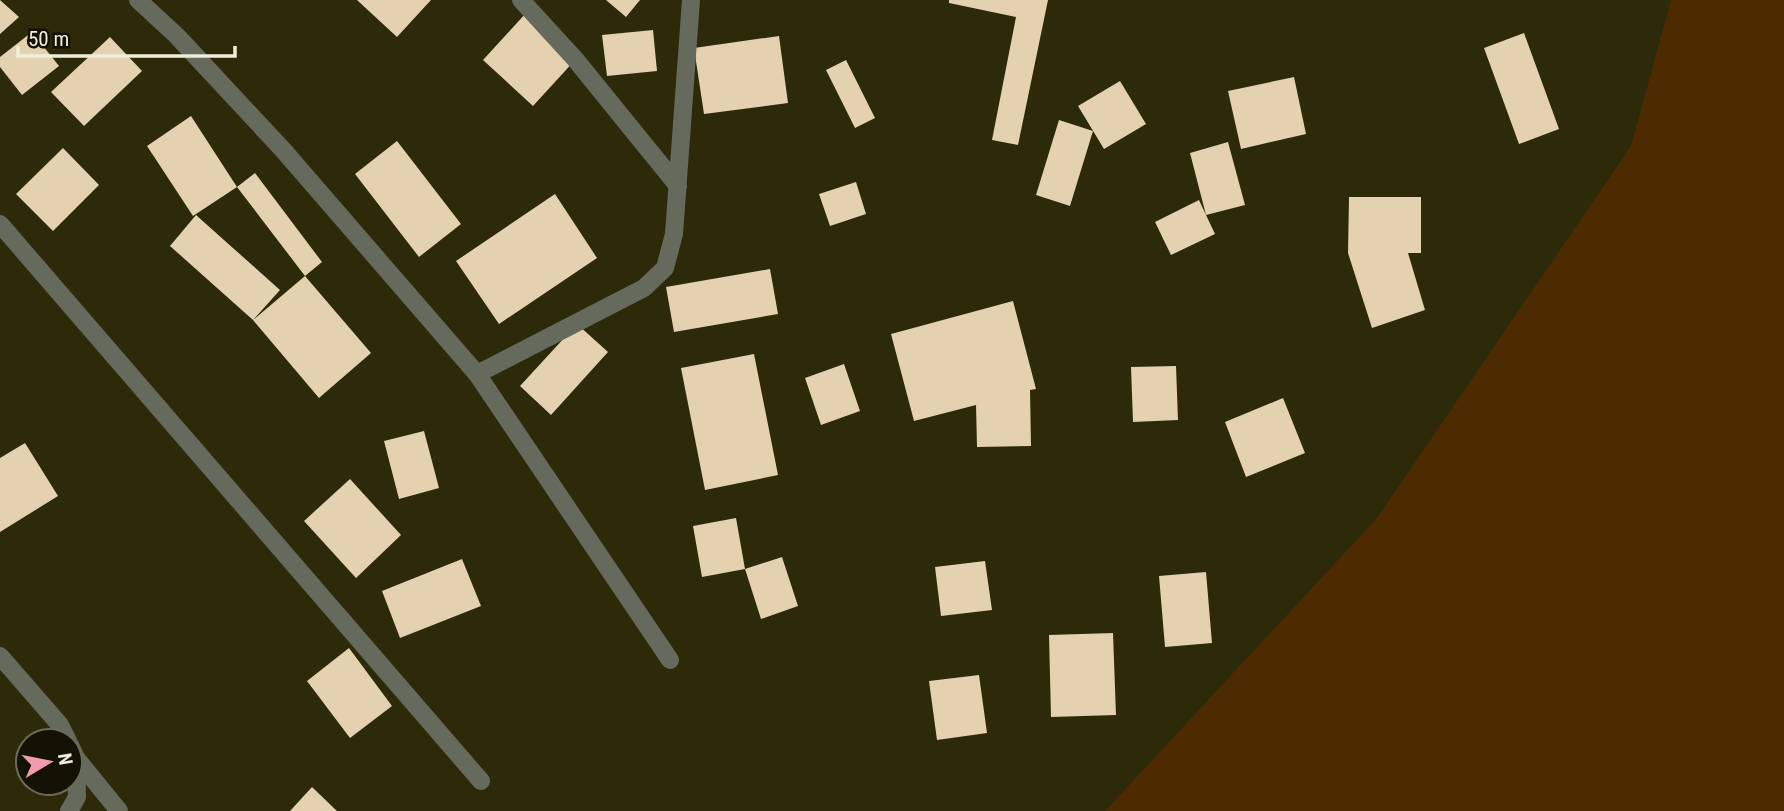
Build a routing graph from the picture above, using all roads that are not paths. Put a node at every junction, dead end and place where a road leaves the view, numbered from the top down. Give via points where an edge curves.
1 (138, 0) edge
2 (522, 0) edge
3 (691, 0) edge
4 (678, 186) junction
5 (0, 224) edge
6 (477, 374) junction
7 (0, 656) edge
8 (670, 660) dead end
9 (61, 727) edge
10 (84, 764) edge
11 (481, 781) dead end
12 (119, 811) edge

1 - 6 street via 284,152
2 - 4 street
3 - 4 street
4 - 6 street via 674,234 665,268 644,288
5 - 11 street
6 - 8 street
7 - 9 street
10 - 12 street

